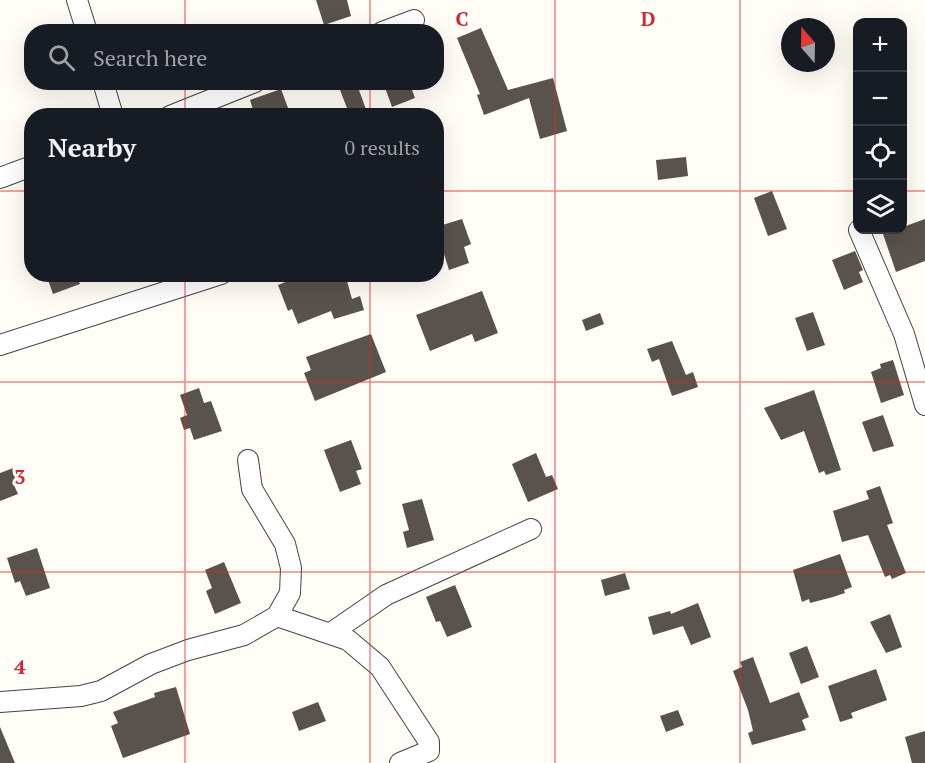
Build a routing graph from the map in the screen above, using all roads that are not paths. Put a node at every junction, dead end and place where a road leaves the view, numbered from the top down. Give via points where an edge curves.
1 (77, 0) edge
2 (414, 20) dead end
3 (84, 24) edge
4 (403, 24) edge
5 (105, 90) edge
6 (235, 90) edge
7 (111, 108) edge
8 (190, 108) edge
9 (24, 169) edge
10 (0, 178) edge
11 (861, 234) edge
12 (192, 282) edge
13 (0, 345) edge
14 (925, 405) edge
15 (248, 460) dead end
16 (531, 529) dead end
17 (277, 616) junction
18 (331, 633) junction
19 (0, 702) edge
20 (400, 763) edge

1 - 3 street
2 - 4 street
5 - 7 street
6 - 8 street
9 - 10 street
11 - 14 street via 904,334
12 - 13 street
15 - 17 street via 252,489 285,544 291,568 290,593
16 - 18 street via 386,595
17 - 18 street
17 - 19 street via 244,635 151,664 101,691
18 - 20 street via 348,640 380,667 429,742 429,751

